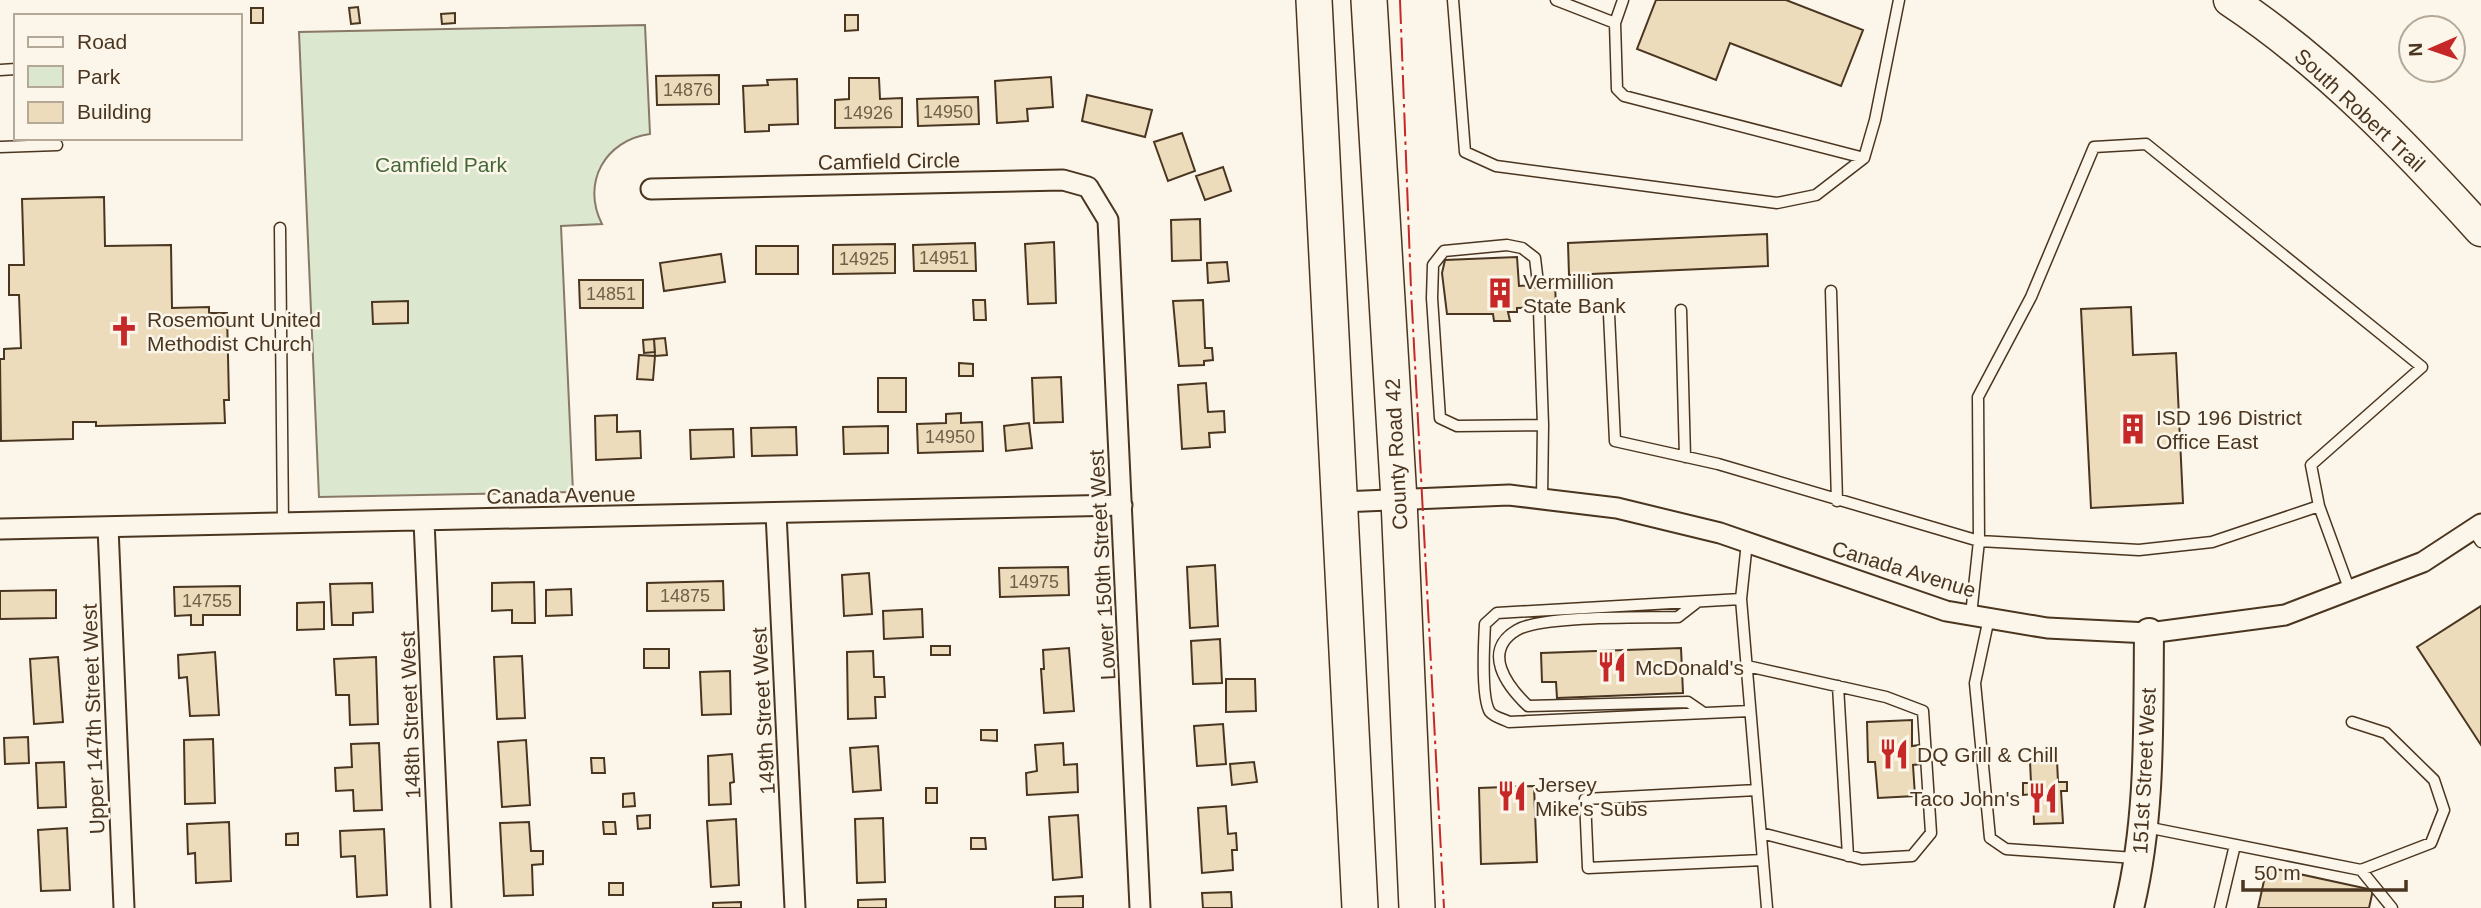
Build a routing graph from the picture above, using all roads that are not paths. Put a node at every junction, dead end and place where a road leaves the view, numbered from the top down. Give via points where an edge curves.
1 (1314, 0) edge
2 (1368, 0) edge
3 (1453, 0) edge
4 (1556, 0) edge
5 (1623, 0) edge
6 (1899, 0) edge
7 (2230, 0) edge
8 (1615, 23) junction
9 (57, 145) dead end
10 (0, 146) edge
11 (1864, 158) junction
12 (651, 189) dead end
13 (1108, 220) joint
14 (280, 228) dead end
15 (2481, 230) edge
16 (1538, 283) dead end
17 (1830, 291) dead end
18 (1539, 310) dead end
19 (1681, 310) dead end
20 (1609, 314) dead end
21 (1543, 425) junction
22 (1685, 457) junction
23 (1399, 499) junction
24 (1542, 499) junction
25 (1837, 501) junction
26 (1341, 502) junction
27 (1122, 505) junction
28 (2319, 506) junction
29 (776, 513) junction
30 (424, 521) junction
31 (283, 524) junction
32 (108, 527) junction
33 (0, 530) edge
34 (2478, 532) edge
35 (1979, 541) junction
36 (1747, 542) junction
37 (2350, 590) junction
38 (1741, 599) junction
39 (1696, 603) junction
40 (1980, 617) junction
41 (2149, 633) junction
42 (1747, 666) junction
43 (1838, 686) junction
44 (1351, 707) junction
45 (1750, 711) junction
46 (1704, 713) junction
47 (2352, 722) dead end
48 (1758, 790) junction
49 (2142, 827) junction
50 (1761, 834) junction
51 (2235, 845) junction
52 (1849, 856) junction
53 (2139, 858) junction
54 (1763, 860) junction
55 (2361, 870) junction
56 (124, 908) edge
57 (441, 908) edge
58 (795, 908) edge
59 (1140, 908) edge
60 (1360, 908) edge
61 (1368, 908) edge
62 (1417, 908) edge
63 (1767, 908) edge
64 (2129, 908) edge
65 (2220, 908) edge
66 (2392, 908) edge

1 - 26 highway
2 - 23 highway, County Road 42
3 - 11 lane via 1465,152 1496,166 1777,203 1816,195
4 - 8 lane
5 - 8 lane
6 - 11 lane
7 - 15 main road, South Robert Trail via 2347,92
8 - 11 lane via 1617,89 1624,96
9 - 10 lane
12 - 13 street, Camfield Circle via 1063,180 1088,187
13 - 27 street, Lower 150th Street West
14 - 31 lane
16 - 21 lane via 1535,258 1522,248 1507,245 1444,251 1433,265 1440,418 1457,426
17 - 25 lane
18 - 21 lane
19 - 22 lane
20 - 22 lane via 1615,440
21 - 24 lane
22 - 25 lane
23 - 24 street, Canada Avenue via 1510,495
23 - 26 street, Canada Avenue
23 - 62 highway, County Road 42
24 - 36 street, Canada Avenue via 1617,508
25 - 35 lane
26 - 44 highway
27 - 29 street, Canada Avenue
27 - 59 street, Lower 150th Street West
28 - 35 lane via 2211,542 2139,550
28 - 35 lane via 2311,465 2422,367 2146,144 2094,148 2031,298 1978,397
28 - 37 lane
29 - 30 street, Canada Avenue
29 - 58 street, 149th Street West
30 - 31 street, Canada Avenue
30 - 57 street, 148th Street West
31 - 32 street, Canada Avenue
32 - 33 street, Canada Avenue
32 - 56 street, Upper 147th Street West
34 - 37 street, Canada Avenue via 2423,562
35 - 40 lane
36 - 38 lane
36 - 40 street, Canada Avenue via 1946,611
37 - 41 street, Canada Avenue via 2285,615
38 - 39 lane
38 - 42 lane
39 - 46 lane via 1678,617 1544,622 1518,629 1502,643 1499,657 1510,688 1528,706 1688,702
39 - 46 lane via 1497,612 1486,624 1484,671 1487,706 1492,714 1509,722
40 - 41 street, Canada Avenue via 2047,628
40 - 53 lane via 1975,682 1990,838 2006,849
41 - 49 street, 151st Street West via 2148,767
42 - 43 lane
42 - 45 lane
43 - 52 lane
43 - 52 lane via 1923,711 1926,752 1931,833 1912,856
44 - 60 highway
44 - 61 highway via 1360,758
45 - 46 lane
45 - 48 lane
47 - 55 lane via 2386,733 2434,780 2444,810 2431,843
48 - 50 lane
48 - 54 lane via 1585,799 1588,868
49 - 51 lane
49 - 53 street, 151st Street West
50 - 52 lane
50 - 54 lane
51 - 55 lane
51 - 65 lane
53 - 64 street, 151st Street West
54 - 63 lane
55 - 66 lane

